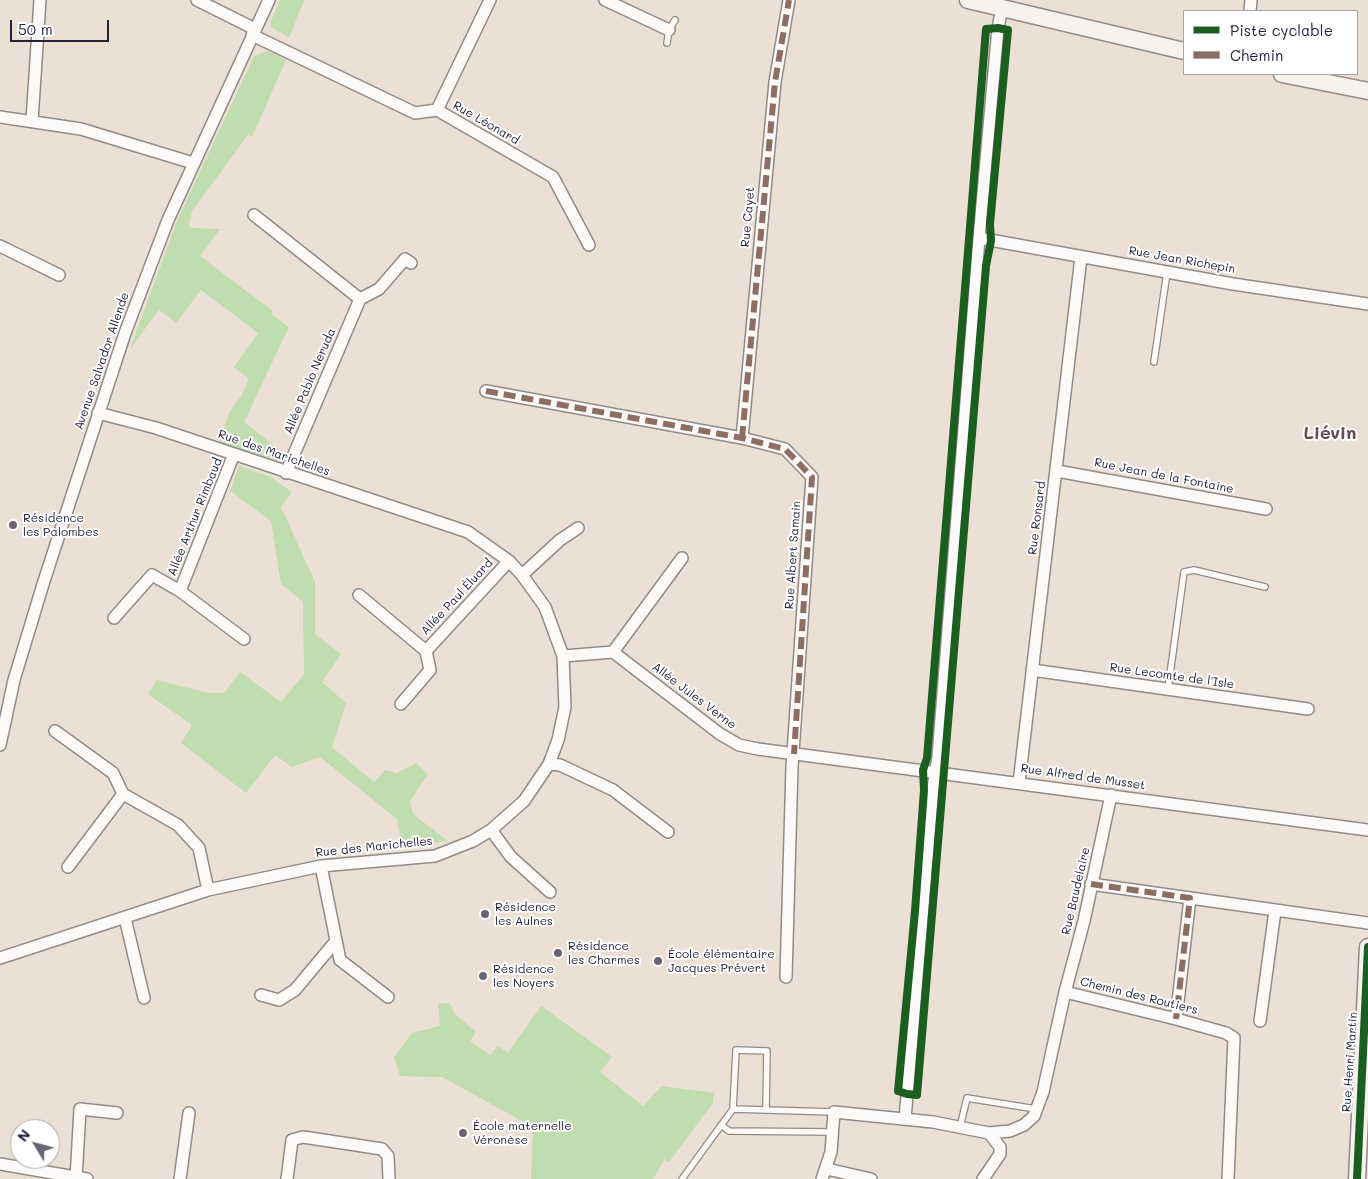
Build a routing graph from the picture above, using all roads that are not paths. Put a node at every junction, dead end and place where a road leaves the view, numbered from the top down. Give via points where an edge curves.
1 (40, 0) edge
2 (197, 0) edge
3 (269, 0) edge
4 (490, 0) edge
5 (605, 0) edge
6 (789, 0) edge
7 (968, 0) edge
8 (1002, 8) junction
9 (672, 25) joint
10 (254, 32) junction
11 (667, 43) dead end
12 (1183, 51) edge
13 (1287, 75) edge
14 (1368, 91) edge
15 (437, 110) junction
16 (0, 117) edge
17 (32, 120) junction
18 (193, 163) junction
19 (254, 215) dead end
20 (985, 240) junction
21 (589, 245) dead end
22 (0, 246) edge
23 (1081, 257) junction
24 (411, 262) dead end
25 (1167, 272) junction
26 (59, 275) dead end
27 (360, 299) junction
28 (1368, 304) edge
29 (1154, 362) dead end
30 (486, 391) dead end
31 (98, 413) junction
32 (742, 438) junction
33 (234, 454) junction
34 (1057, 471) junction
35 (286, 473) junction
36 (1266, 509) dead end
37 (578, 528) dead end
38 (682, 558) dead end
39 (509, 561) junction
40 (522, 575) junction
41 (1265, 587) dead end
42 (180, 591) junction
43 (359, 595) dead end
44 (114, 618) dead end
45 (244, 639) dead end
46 (426, 651) junction
47 (613, 652) junction
48 (563, 656) junction
49 (1032, 670) junction
50 (1168, 689) junction
51 (401, 704) dead end
52 (1308, 709) dead end
53 (3, 712) edge
54 (55, 731) dead end
55 (0, 745) edge
56 (794, 754) junction
57 (549, 764) junction
58 (935, 772) junction
59 (1019, 782) junction
60 (123, 794) junction
61 (1111, 795) junction
62 (492, 830) junction
63 (1368, 830) edge
64 (668, 832) dead end
65 (321, 866) junction
66 (68, 867) dead end
67 (1092, 884) junction
68 (208, 890) junction
69 (550, 892) dead end
70 (1190, 898) junction
71 (1275, 910) junction
72 (125, 918) junction
73 (1368, 923) edge
74 (335, 942) junction
75 (1368, 947) edge
76 (0, 958) edge
77 (786, 977) dead end
78 (1065, 992) junction
79 (261, 995) dead end
80 (388, 997) dead end
81 (144, 998) dead end
82 (1176, 1019) junction
83 (1260, 1022) dead end
84 (1036, 1109) junction
85 (766, 1110) junction
86 (731, 1112) junction
87 (834, 1112) junction
88 (117, 1113) dead end
89 (189, 1113) dead end
90 (905, 1119) junction
91 (721, 1125) junction
92 (960, 1127) junction
93 (832, 1132) junction
94 (989, 1133) junction
95 (0, 1164) edge
96 (825, 1174) edge
97 (80, 1178) edge
98 (180, 1179) edge
99 (287, 1179) edge
100 (389, 1179) edge
101 (682, 1179) edge
102 (871, 1179) edge
103 (983, 1179) edge
104 (1228, 1179) edge
105 (1356, 1179) edge

1 - 17 street
2 - 10 street, Rue Léonard
3 - 10 street, Avenue Salvador Allende
4 - 15 street
5 - 9 street
6 - 32 street, Rue Cayet via 775,82
7 - 8 street
8 - 12 street
8 - 20 street via 998,28
9 - 11 lane
10 - 15 street, Rue Léonard via 415,114
10 - 18 street, Avenue Salvador Allende
13 - 14 street
15 - 21 street, Rue Léonard via 553,177
16 - 17 street
17 - 18 street via 81,129
18 - 31 street, Avenue Salvador Allende via 144,282
19 - 27 street
20 - 23 street, Rue Jean Richepin
20 - 58 street
22 - 26 street
23 - 25 street, Rue Jean Richepin
23 - 34 street, Rue Ronsard
24 - 27 street via 405,259 379,289
25 - 28 street, Rue Jean Richepin
25 - 29 lane
27 - 35 street, Allée Pablo Neruda
30 - 32 street, Rue Albert Samain
31 - 33 street, Rue des Marichelles via 140,423
31 - 53 street, Avenue Salvador Allende
32 - 56 street, Rue Albert Samain via 785,449 812,477
33 - 35 street, Rue des Marichelles
33 - 42 street, Allée Arthur Rimbaud
34 - 36 street, Rue Jean de la Fontaine
34 - 49 street, Rue Ronsard
35 - 39 street, Rue des Marichelles via 468,532
37 - 40 street
38 - 47 street
39 - 40 street, Rue des Marichelles
39 - 46 street, Allée Paul Éluard
40 - 48 street, Rue des Marichelles via 545,607
41 - 50 lane via 1194,570 1184,572
42 - 44 street, Allée Arthur Rimbaud via 152,575
42 - 45 street, Allée Arthur Rimbaud
43 - 46 street, Allée Paul Éluard
46 - 51 street, Allée Paul Éluard via 430,670
47 - 48 street
47 - 56 street, Allée Jules Verne via 739,745
48 - 57 street, Rue des Marichelles via 565,708
49 - 50 street, Rue Lecomte de l'Isle
49 - 59 street, Rue Ronsard
50 - 52 street, Rue Lecomte de l'Isle
53 - 55 street, Avenue Salvador Allende
54 - 60 street via 112,773
56 - 58 street, Rue Alfred de Musset
56 - 77 street, Rue Albert Samain
57 - 62 street, Rue des Marichelles via 524,801
57 - 64 street via 613,790
58 - 59 street, Rue Alfred de Musset
58 - 90 street
59 - 61 street, Rue Alfred de Musset
60 - 66 street
60 - 68 street via 178,825 199,848
61 - 63 street, Rue Alfred de Musset
61 - 67 street, Rue Baudelaire
62 - 65 street, Rue des Marichelles via 435,856
62 - 69 street via 511,857
65 - 68 street, Rue des Marichelles
65 - 74 street
67 - 70 street
67 - 78 street, Rue Baudelaire
68 - 72 street, Rue des Marichelles
70 - 71 street
70 - 82 street
71 - 73 street
71 - 83 street
72 - 76 street, Rue des Marichelles
72 - 81 street
74 - 79 street via 295,990 279,1000
74 - 80 street via 340,960
75 - 105 street, Rue Henri Martin
78 - 82 street, Chemin des Routiers
78 - 84 street, Chemin des Routiers via 1043,1092
82 - 104 street, Chemin des Routiers via 1234,1038
84 - 92 lane via 967,1098
84 - 94 street, Chemin des Routiers via 1034,1116 1024,1125 1010,1131
85 - 86 lane, Chemin des Routiers
85 - 86 lane via 767,1051 736,1050
85 - 87 lane, Chemin des Routiers
86 - 91 lane
87 - 90 street, Chemin des Routiers
87 - 93 street
88 - 97 street via 80,1109
89 - 98 street
90 - 92 street, Chemin des Routiers
91 - 93 lane via 729,1131
91 - 101 lane
92 - 94 street, Chemin des Routiers
93 - 96 street
94 - 103 street via 1000,1147 1000,1154
95 - 97 street
96 - 102 street
99 - 100 street via 292,1140 303,1137 382,1149 388,1156

